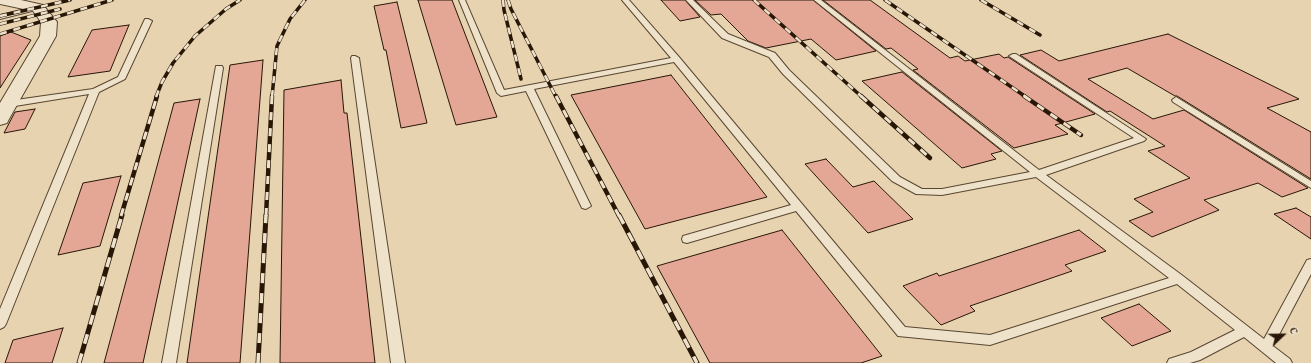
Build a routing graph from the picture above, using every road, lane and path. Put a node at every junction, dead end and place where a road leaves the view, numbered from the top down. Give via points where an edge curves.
1 (0, 0) edge
2 (462, 0) edge
3 (626, 0) edge
4 (689, 0) edge
5 (816, 0) edge
6 (38, 8) junction
7 (0, 17) edge
8 (148, 21) dead end
9 (1013, 56) dead end
10 (355, 58) dead end
11 (676, 59) junction
12 (219, 68) dead end
13 (529, 88) junction
14 (95, 90) junction
15 (1176, 100) dead end
16 (9, 104) junction
17 (0, 119) edge
18 (1038, 174) junction
19 (1311, 185) edge
20 (586, 206) dead end
21 (798, 207) junction
22 (687, 239) dead end
23 (1311, 263) edge
24 (1179, 279) junction
25 (0, 324) edge
26 (1245, 331) junction
27 (1266, 348) junction
28 (169, 363) edge
29 (398, 363) edge
30 (1174, 363) edge
31 (1285, 363) edge

1 - 6 street
2 - 13 lane via 501,93
3 - 11 lane
4 - 18 lane via 725,36 772,55 786,72 896,179 920,192 942,192
5 - 18 lane
6 - 7 lane
6 - 16 street via 49,22 48,36
8 - 14 lane via 122,79
9 - 18 lane via 1142,139
10 - 29 lane
11 - 13 lane
11 - 21 lane
12 - 28 lane
13 - 20 lane
14 - 16 lane
14 - 25 lane
15 - 19 lane
16 - 17 street
18 - 24 lane
21 - 22 lane
21 - 24 lane via 902,332 990,340
23 - 27 lane
24 - 26 lane
26 - 27 lane
26 - 30 lane via 1195,356
27 - 31 lane

